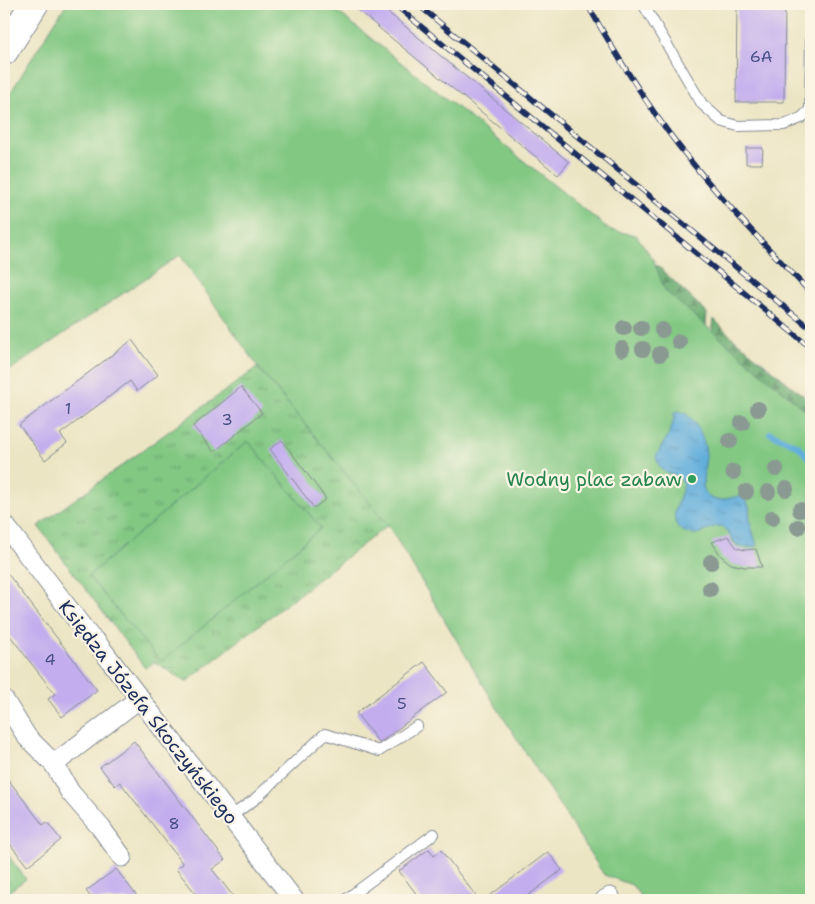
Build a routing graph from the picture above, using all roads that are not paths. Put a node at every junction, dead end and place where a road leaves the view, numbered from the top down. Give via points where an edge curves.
1 (34, 4) edge
2 (643, 4) edge
3 (811, 35) edge
4 (4, 51) edge
5 (5, 530) edge
6 (140, 698) junction
7 (4, 700) edge
8 (417, 726) dead end
9 (54, 764) junction
10 (231, 816) junction
11 (434, 834) dead end
12 (122, 857) dead end
13 (294, 900) edge
14 (345, 900) edge

1 - 4 street
2 - 3 lane via 702,104 721,121 738,126 784,126 810,110
5 - 6 street, Księdza Józefa Skoczyńskiego
6 - 9 street
6 - 10 street, Księdza Józefa Skoczyńskiego
7 - 9 street via 28,737
8 - 10 lane via 379,751 325,734 254,800
9 - 12 street via 70,792
10 - 13 street, Księdza Józefa Skoczyńskiego
11 - 14 lane

